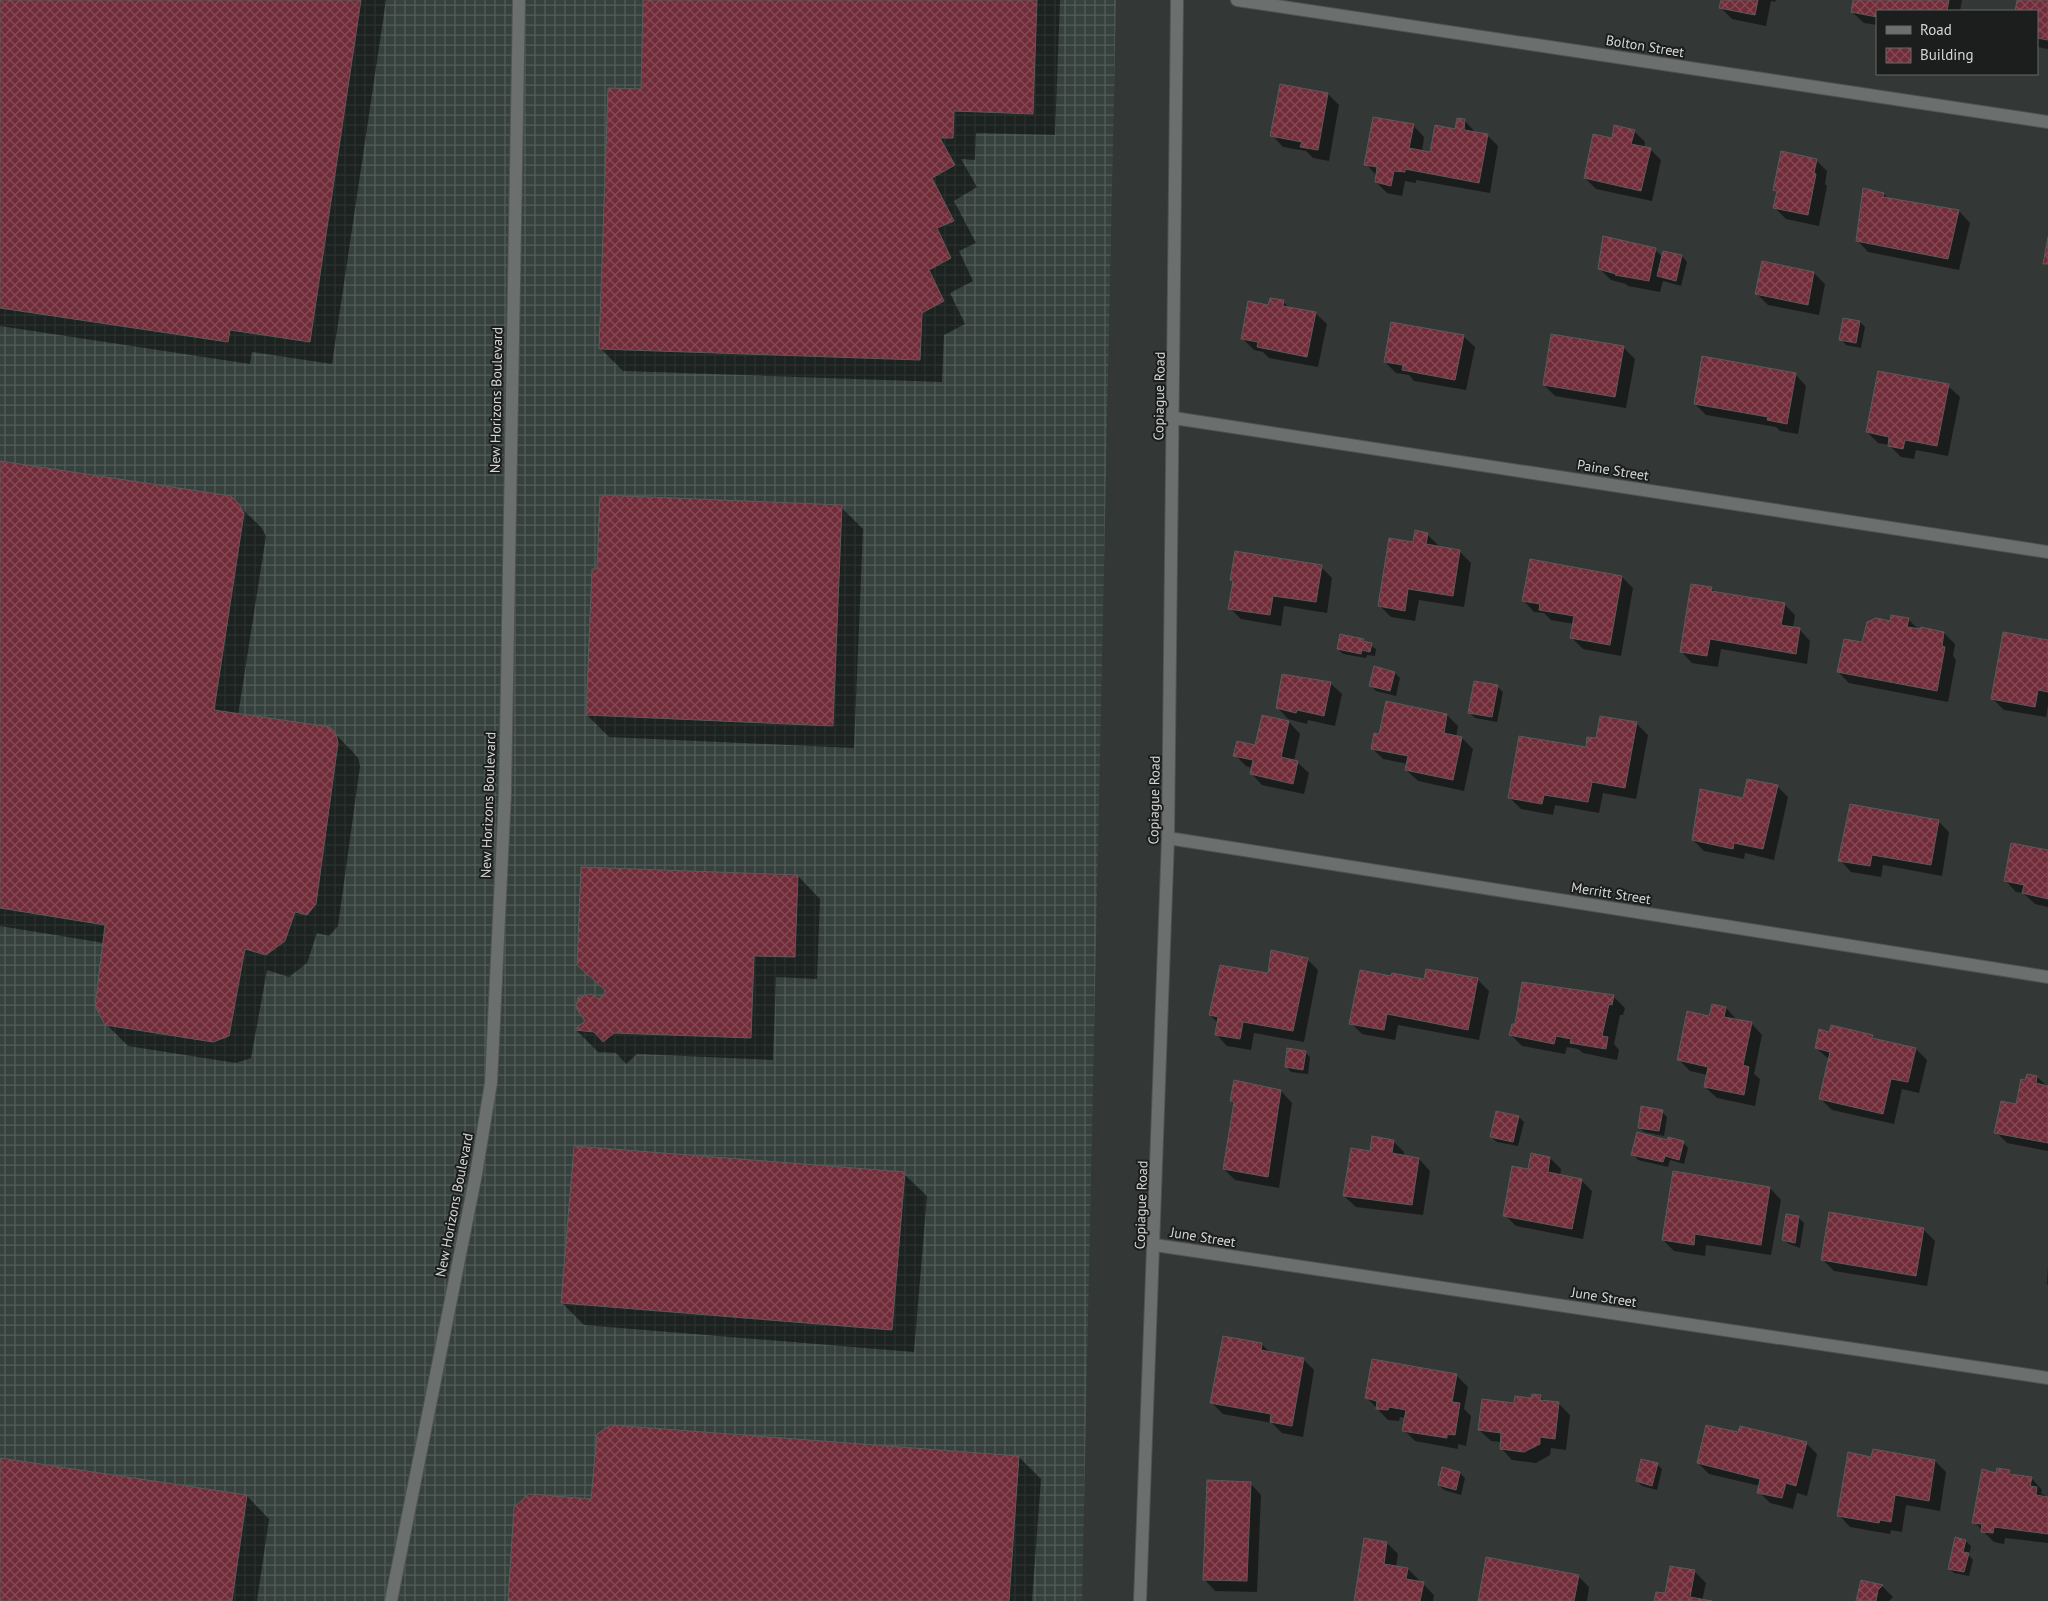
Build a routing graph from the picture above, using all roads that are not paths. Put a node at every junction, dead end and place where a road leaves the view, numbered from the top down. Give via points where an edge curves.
1 (519, 0) edge
2 (1177, 0) edge
3 (1237, 0) edge
4 (2048, 122) edge
5 (1174, 418) junction
6 (2048, 552) edge
7 (1168, 838) junction
8 (2048, 978) edge
9 (1155, 1245) junction
10 (2048, 1378) edge
11 (391, 1601) edge
12 (1140, 1601) edge

1 - 11 street, New Horizons Boulevard via 505,794 491,1083
2 - 5 street, Copiague Road
3 - 4 street, Bolton Street
5 - 6 street, Paine Street
5 - 7 street, Copiague Road
7 - 8 street, Merritt Street
7 - 9 street, Copiague Road
9 - 10 street, June Street
9 - 12 street, Copiague Road

